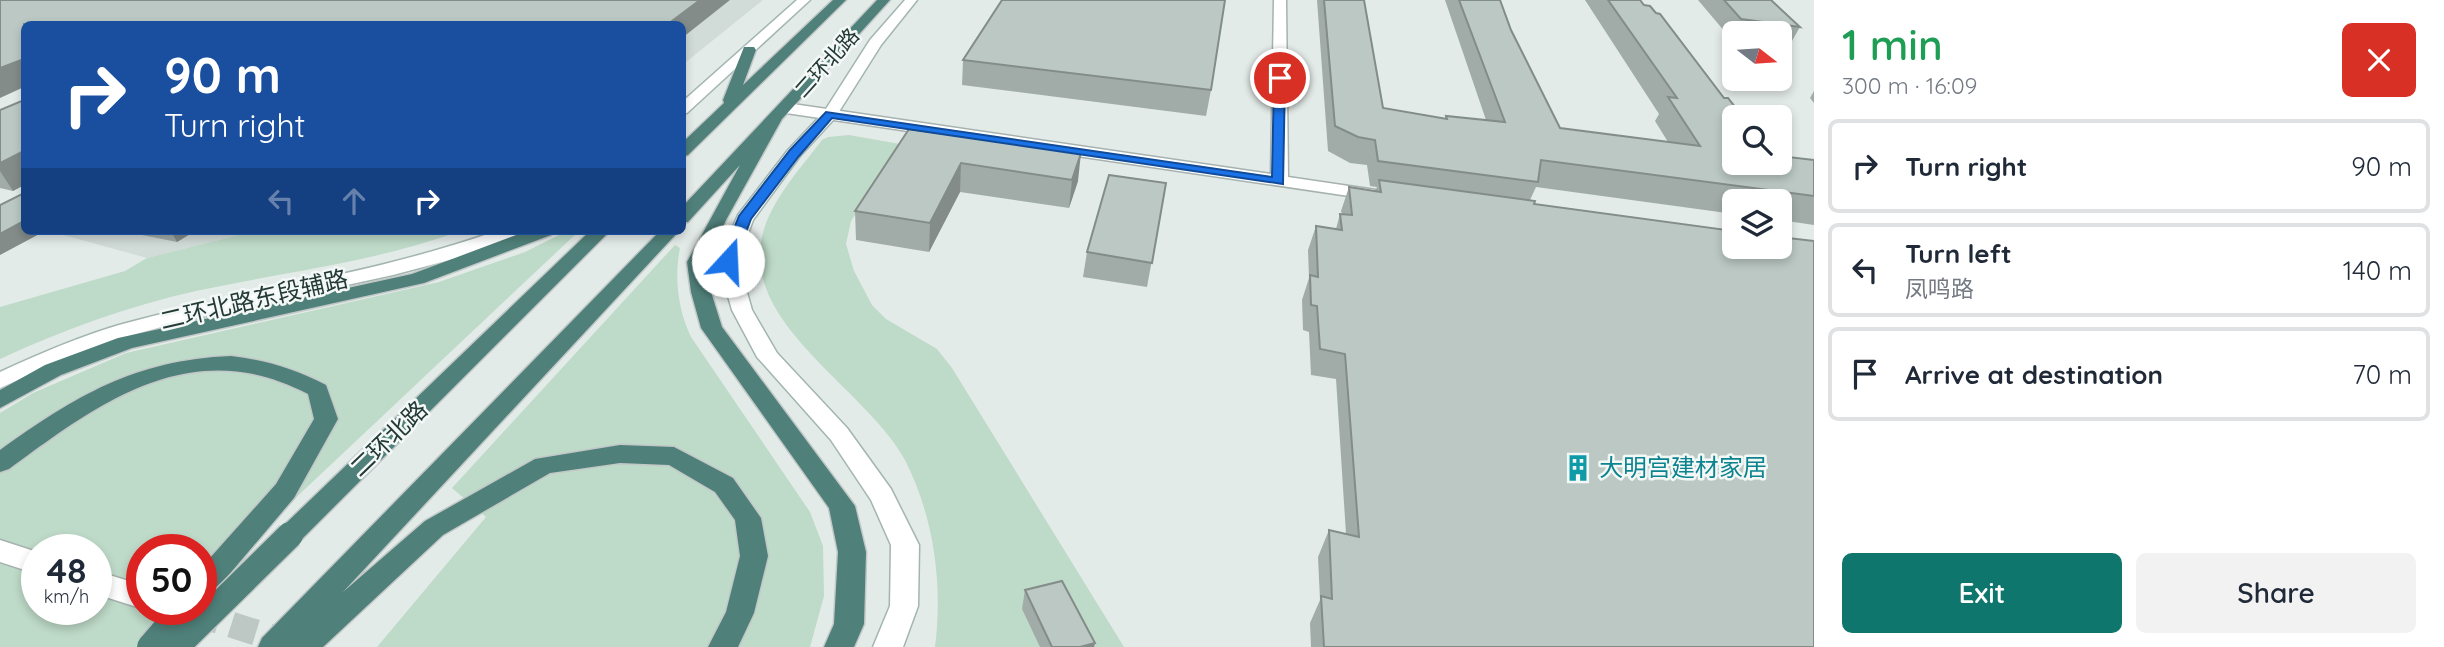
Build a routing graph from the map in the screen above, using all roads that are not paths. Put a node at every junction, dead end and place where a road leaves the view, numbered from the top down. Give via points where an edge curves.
1 (804, 0) edge
2 (840, 0) edge
3 (884, 0) edge
4 (911, 0) edge
5 (1280, 0) edge
6 (749, 50) junction
7 (686, 106) edge
8 (726, 109) junction
9 (780, 114) junction
10 (830, 114) junction
11 (710, 125) junction
12 (686, 141) edge
13 (686, 148) edge
14 (1279, 182) junction
15 (1389, 197) edge
16 (686, 214) edge
17 (502, 235) edge
18 (533, 235) edge
19 (597, 235) edge
20 (666, 235) edge
21 (0, 381) edge
22 (0, 400) edge
23 (0, 463) edge
24 (0, 551) edge
25 (21, 558) edge
26 (217, 570) edge
27 (169, 625) edge
28 (150, 647) edge
29 (176, 647) edge
30 (273, 647) edge
31 (302, 647) edge
32 (723, 647) edge
33 (839, 647) edge
34 (888, 647) edge

1 - 6 main road
2 - 8 highway, 二环北路
3 - 9 highway, 二环北路
4 - 10 main road via 875,43
5 - 14 main road
6 - 7 main road
6 - 8 highway
8 - 11 highway, 二环北路
9 - 10 main road
9 - 16 highway, 二环北路
9 - 33 highway via 697,262 712,328 842,506 852,552 849,624
10 - 14 main road
10 - 34 main road via 744,219 728,261 742,310 768,357 839,434 882,496 905,545 904,606
11 - 12 highway
11 - 13 highway, 二环北路
14 - 15 main road
17 - 21 main road, 二环北路东段辅路 via 434,259 160,320 72,348
18 - 22 highway via 417,279 126,343 53,370
19 - 29 highway, 二环北路, bridge
20 - 30 highway
23 - 26 highway via 83,404 154,372 204,363 263,365 297,376 318,390 326,419 285,491
24 - 25 main road
27 - 28 highway, bridge
31 - 32 highway via 434,528 544,465 620,454 674,456 724,485 748,518 754,556 740,613

